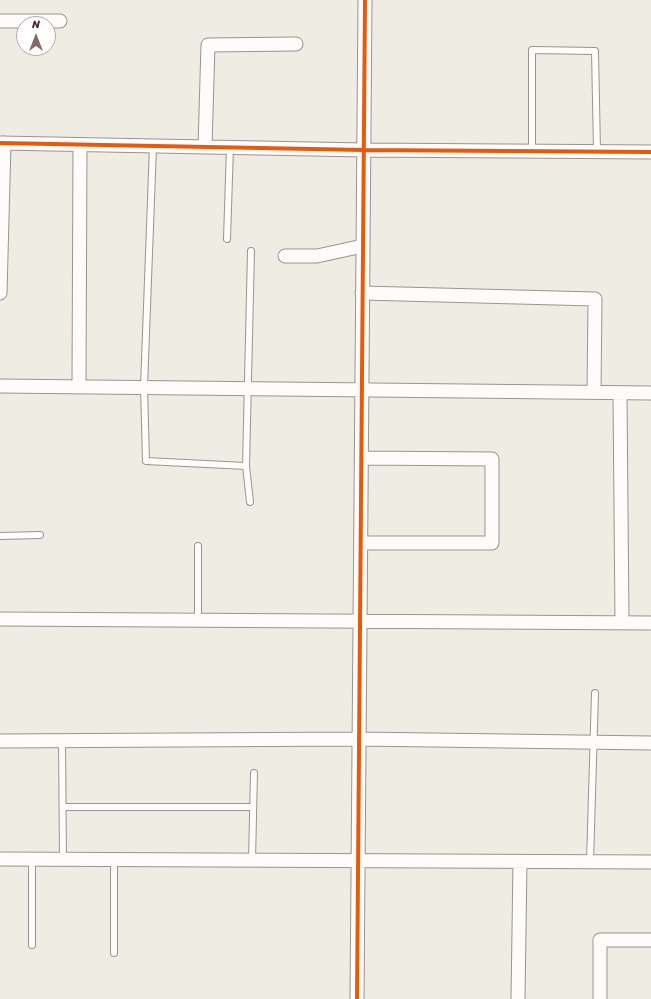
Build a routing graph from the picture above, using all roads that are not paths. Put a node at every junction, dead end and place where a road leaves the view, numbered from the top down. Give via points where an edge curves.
1 (364, 0) edge
2 (0, 21) edge
3 (60, 21) dead end
4 (296, 44) dead end
5 (2, 143) edge
6 (80, 145) junction
7 (153, 146) junction
8 (206, 147) junction
9 (230, 147) junction
10 (364, 150) junction
11 (532, 151) junction
12 (597, 151) junction
13 (651, 152) edge
14 (227, 239) dead end
15 (363, 246) junction
16 (251, 251) dead end
17 (285, 256) dead end
18 (0, 293) edge
19 (362, 293) junction
20 (0, 386) edge
21 (79, 387) junction
22 (144, 387) junction
23 (247, 388) junction
24 (362, 390) junction
25 (594, 392) junction
26 (620, 393) junction
27 (651, 393) edge
28 (361, 458) junction
29 (246, 466) junction
30 (250, 502) dead end
31 (40, 535) dead end
32 (0, 536) edge
33 (361, 543) junction
34 (198, 546) dead end
35 (0, 620) edge
36 (198, 620) junction
37 (360, 621) junction
38 (622, 622) junction
39 (651, 623) edge
40 (594, 693) dead end
41 (359, 739) junction
42 (0, 741) edge
43 (62, 741) junction
44 (594, 742) junction
45 (651, 743) edge
46 (254, 773) dead end
47 (63, 807) junction
48 (253, 807) junction
49 (0, 859) edge
50 (32, 859) junction
51 (63, 860) junction
52 (114, 860) junction
53 (252, 860) junction
54 (358, 861) junction
55 (520, 862) junction
56 (590, 862) junction
57 (651, 862) edge
58 (651, 940) edge
59 (32, 945) dead end
60 (114, 952) dead end
61 (357, 999) edge
62 (518, 999) edge
63 (600, 999) edge

1 - 10 street
2 - 3 street
4 - 8 street via 208,45
5 - 6 street
5 - 18 street
6 - 7 street
6 - 21 street
7 - 8 street
7 - 22 lane
8 - 9 street
9 - 10 street
9 - 14 lane
10 - 11 street
10 - 15 street
11 - 12 street
11 - 12 lane via 532,50 595,50
12 - 13 street
15 - 17 street via 317,256
15 - 19 street
16 - 23 lane
19 - 24 street
19 - 25 street via 595,299
20 - 21 street
21 - 22 street
22 - 23 street
22 - 29 lane via 146,461
23 - 24 street
23 - 29 lane
24 - 25 street
24 - 28 street
25 - 26 street
26 - 27 street
26 - 38 street
28 - 33 street
28 - 33 street via 492,459 492,543
29 - 30 lane
31 - 32 lane
33 - 37 street
34 - 36 lane
35 - 36 street
36 - 37 street
37 - 38 street
37 - 41 street
38 - 39 street
40 - 44 lane
41 - 43 street
41 - 44 street
41 - 54 street
42 - 43 street
43 - 47 lane
44 - 45 street
44 - 56 lane
46 - 48 lane
47 - 48 lane
47 - 51 lane
48 - 53 lane
49 - 50 street
50 - 51 street
50 - 59 lane
51 - 52 street
52 - 53 street
52 - 60 lane
53 - 54 street
54 - 55 street
54 - 61 street
55 - 56 street
55 - 62 street
56 - 57 street
58 - 63 street via 600,940

